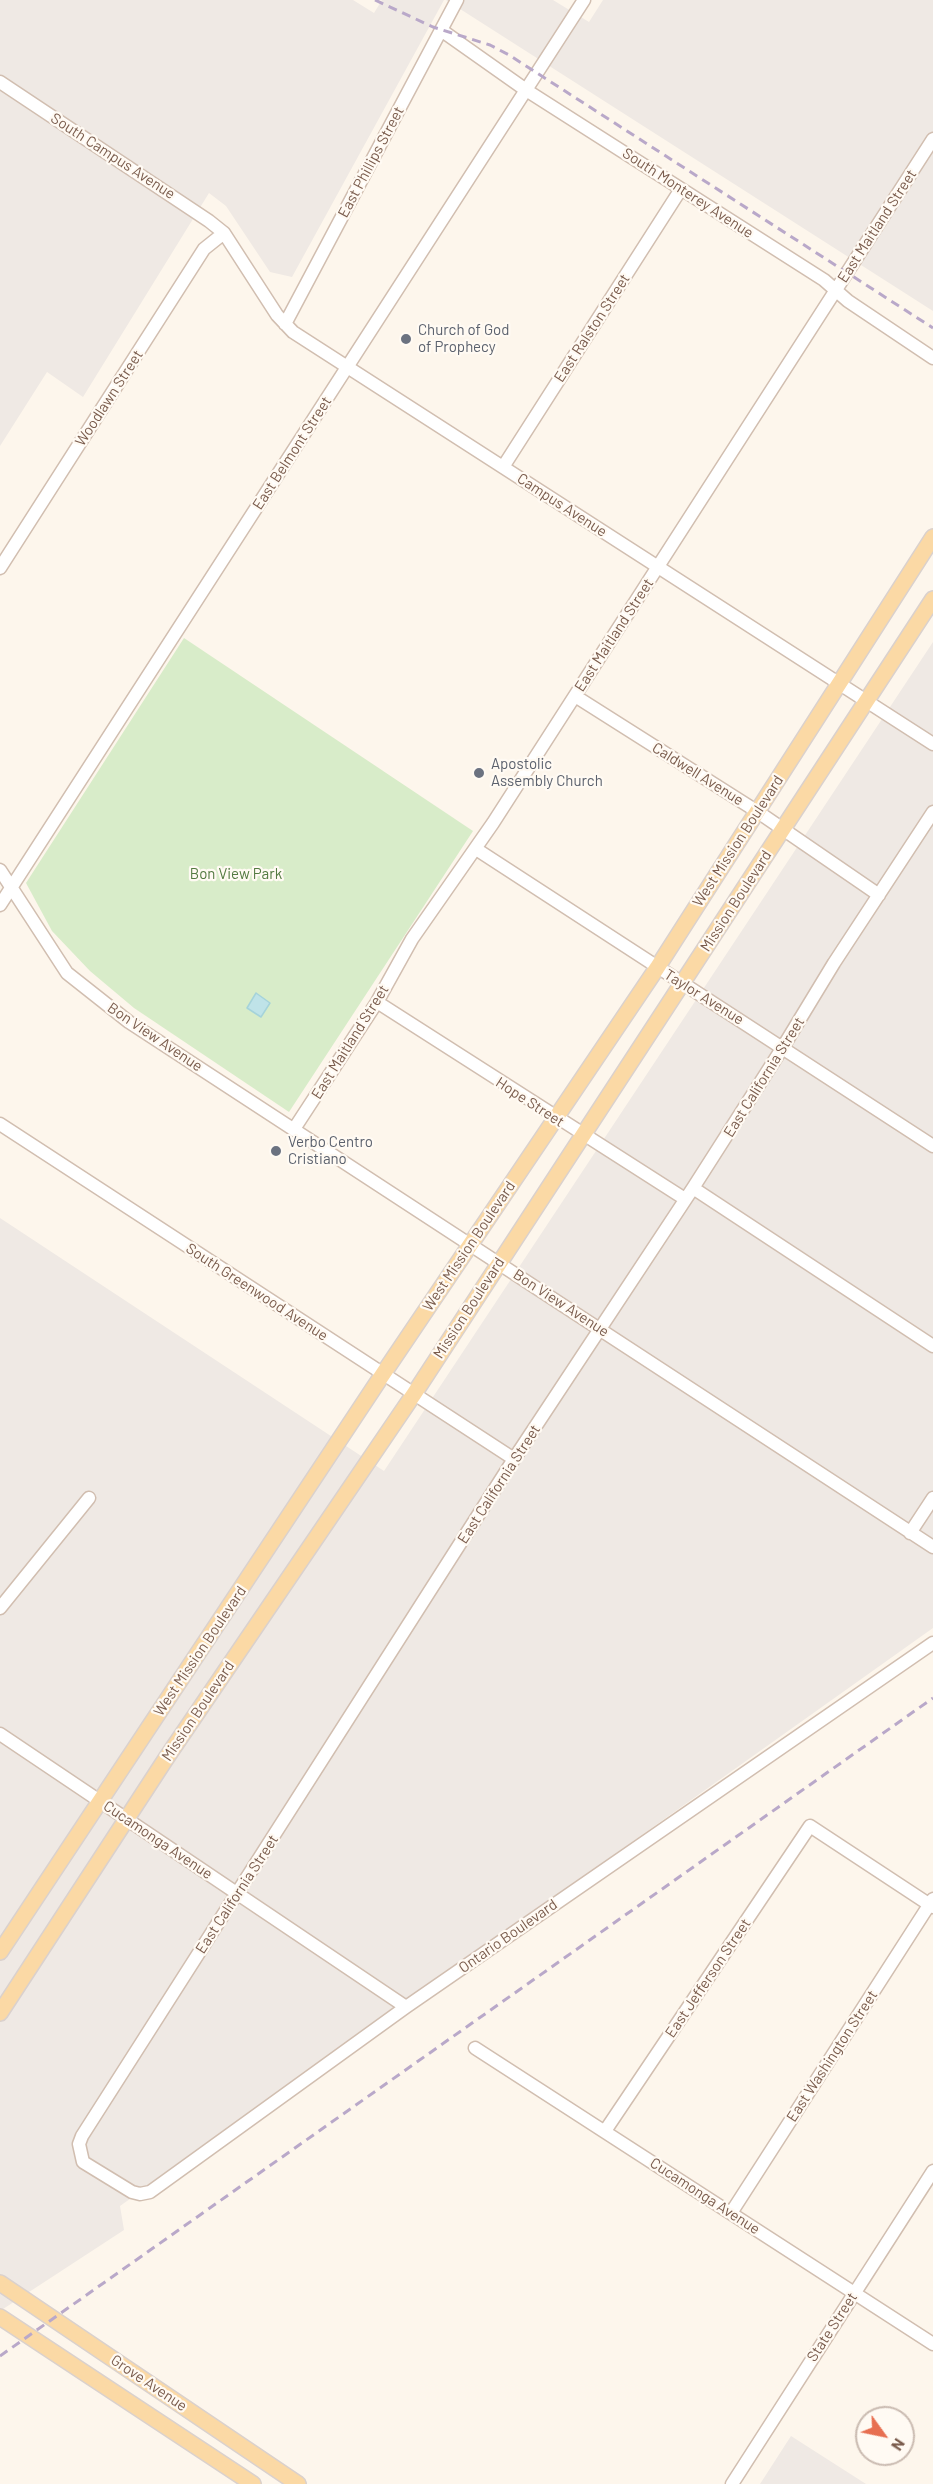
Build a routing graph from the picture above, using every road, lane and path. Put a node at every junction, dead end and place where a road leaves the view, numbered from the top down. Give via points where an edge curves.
1 (457, 0) edge
2 (584, 0) edge
3 (441, 30) junction
4 (0, 82) edge
5 (526, 90) junction
6 (933, 139) edge
7 (681, 189) junction
8 (224, 233) junction
9 (835, 290) junction
10 (285, 324) junction
11 (933, 358) edge
12 (348, 367) junction
13 (503, 467) junction
14 (933, 537) edge
15 (0, 568) edge
16 (658, 568) junction
17 (933, 599) edge
18 (838, 682) junction
19 (575, 696) junction
20 (866, 701) junction
21 (933, 744) edge
22 (758, 812) junction
23 (933, 812) edge
24 (783, 830) junction
25 (476, 849) junction
26 (0, 870) edge
27 (11, 888) junction
28 (879, 895) junction
29 (0, 905) edge
30 (657, 968) junction
31 (682, 984) junction
32 (377, 1002) junction
33 (783, 1047) junction
34 (556, 1119) junction
35 (0, 1124) edge
36 (294, 1129) junction
37 (581, 1134) junction
38 (933, 1146) edge
39 (693, 1188) junction
40 (685, 1199) junction
41 (470, 1244) junction
42 (499, 1263) junction
43 (600, 1328) junction
44 (933, 1346) edge
45 (383, 1374) junction
46 (414, 1394) junction
47 (514, 1459) junction
48 (89, 1498) dead end
49 (933, 1498) edge
50 (910, 1533) junction
51 (933, 1547) edge
52 (0, 1608) edge
53 (933, 1643) edge
54 (0, 1734) edge
55 (100, 1802) junction
56 (127, 1820) junction
57 (238, 1893) junction
58 (932, 1904) edge
59 (0, 1952) edge
60 (406, 2007) junction
61 (0, 2013) edge
62 (475, 2048) dead end
63 (605, 2131) junction
64 (83, 2162) joint
65 (933, 2171) edge
66 (731, 2213) junction
67 (0, 2283) edge
68 (854, 2293) junction
69 (0, 2317) edge
70 (933, 2344) edge
71 (253, 2484) edge
72 (298, 2484) edge
73 (732, 2484) edge

1 - 3 street, East Phillips Street
2 - 5 street, East Belmont Street
3 - 5 street, South Monterey Avenue
3 - 10 street, East Phillips Street
4 - 8 street, South Campus Avenue
5 - 7 street, South Monterey Avenue
5 - 12 street, East Belmont Street
6 - 9 street, East Maitland Street
7 - 9 street, South Monterey Avenue
7 - 13 street, East Ralston Street
8 - 10 street, Campus Avenue
8 - 15 street, Woodlawn Street via 204,249
9 - 11 street, South Monterey Avenue
9 - 16 street, East Maitland Street
10 - 12 street, Campus Avenue
12 - 13 street, Campus Avenue
12 - 27 street, East Belmont Street
13 - 16 street, Campus Avenue
14 - 18 main road, West Mission Boulevard
16 - 18 street, Campus Avenue
16 - 19 street, East Maitland Street
17 - 20 main road, Mission Boulevard
18 - 20 street, Campus Avenue
18 - 22 main road, West Mission Boulevard
19 - 22 street, Caldwell Avenue
19 - 25 street, East Maitland Street
20 - 21 street, Campus Avenue
20 - 24 main road, Mission Boulevard
22 - 24 street, Caldwell Avenue
22 - 30 main road, West Mission Boulevard
23 - 28 street, East California Street
24 - 28 street, Caldwell Avenue
24 - 31 main road, Mission Boulevard
25 - 30 street, Taylor Avenue
25 - 32 street, East Maitland Street via 440,895
26 - 27 street, Bon View Avenue
27 - 29 street, East Belmont Street
27 - 36 street, Bon View Avenue via 67,973 129,1022
28 - 33 street, East California Street
30 - 31 street, Taylor Avenue
30 - 34 main road, West Mission Boulevard
31 - 33 street, Taylor Avenue
31 - 37 main road, Mission Boulevard
32 - 34 street, Hope Street
32 - 36 street, East Maitland Street
33 - 38 street, Taylor Avenue
33 - 39 street, East California Street
34 - 37 street, Hope Street
34 - 41 main road, West Mission Boulevard
35 - 45 street, South Greenwood Avenue
36 - 41 street, Bon View Avenue
37 - 40 street, Hope Street
37 - 42 main road, Mission Boulevard
39 - 40 street, East California Street
39 - 44 street
40 - 43 street, East California Street
41 - 42 street, Bon View Avenue
41 - 45 main road, West Mission Boulevard
42 - 43 street, Bon View Avenue
42 - 46 main road, Mission Boulevard
43 - 47 street, East California Street
43 - 50 street, Bon View Avenue
45 - 46 street, South Greenwood Avenue
45 - 55 main road, West Mission Boulevard
46 - 47 street, South Greenwood Avenue
46 - 56 main road, Mission Boulevard
47 - 57 street, East California Street
48 - 52 street
49 - 50 street
50 - 51 street, Bon View Avenue
53 - 60 street, Ontario Boulevard
54 - 55 street, Cucamonga Avenue
55 - 56 street, Cucamonga Avenue
55 - 59 main road, West Mission Boulevard
56 - 57 street, Cucamonga Avenue
56 - 61 main road, Mission Boulevard
57 - 60 street, Cucamonga Avenue
57 - 64 street, East California Street via 82,2136 78,2144
58 - 63 street, East Jefferson Street via 810,1826
58 - 66 street, East Washington Street
60 - 64 street, Ontario Boulevard via 150,2192 132,2192
62 - 63 street, Cucamonga Avenue
63 - 66 street, Cucamonga Avenue
65 - 68 street, State Street
66 - 68 street, Cucamonga Avenue
67 - 72 main road, Grove Avenue
68 - 70 street, Cucamonga Avenue
68 - 73 street, State Street
69 - 71 main road, Grove Avenue

